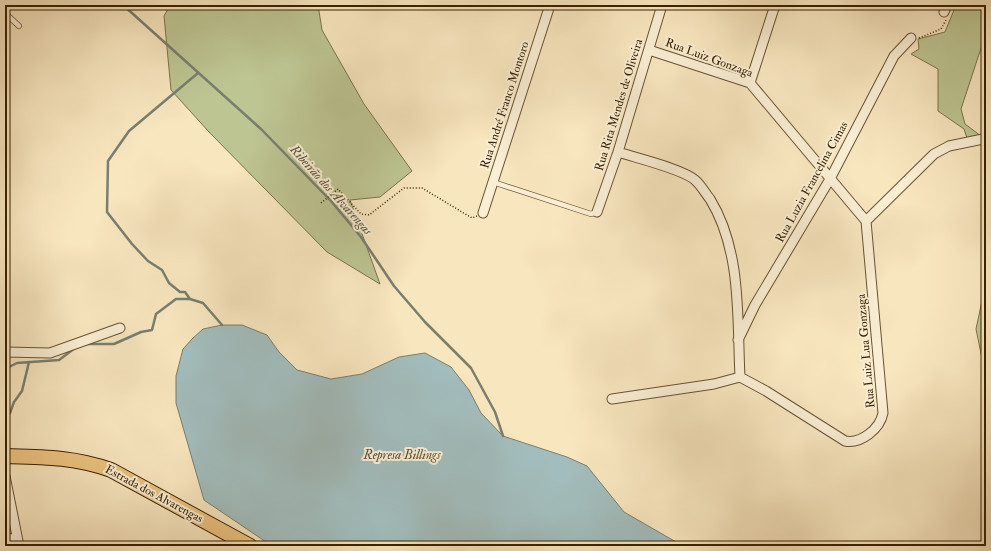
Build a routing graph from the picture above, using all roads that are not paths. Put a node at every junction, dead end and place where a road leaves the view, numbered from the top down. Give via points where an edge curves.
1 (550, 5) edge
2 (662, 5) edge
3 (775, 5) edge
4 (5, 13) edge
5 (19, 26) dead end
6 (910, 40) road end
7 (649, 50) junction
8 (750, 83) junction
9 (986, 141) edge
10 (618, 152) junction
11 (830, 179) junction
12 (493, 182) junction
13 (597, 212) joint
14 (483, 213) road end
15 (866, 221) junction
16 (736, 304) junction
17 (755, 306) junction
18 (120, 328) dead end
19 (738, 340) junction
20 (5, 352) edge
21 (740, 377) junction
22 (612, 399) dead end
23 (5, 456) edge
24 (5, 476) edge
25 (5, 537) edge
26 (248, 545) edge

1 - 12 street, Rua André Franco Montoro
2 - 7 street, Rua Rita Mendes de Oliveira
3 - 8 street
4 - 5 lane
6 - 11 street, Rua Luzia Francelina Cimas via 894,56
7 - 8 street, Rua Luiz Gonzaga
7 - 10 street, Rua Rita Mendes de Oliveira
8 - 11 street, Rua Luiz Gonzaga
9 - 15 street via 983,139 962,142 934,154
10 - 13 street, Rua Rita Mendes de Oliveira
10 - 16 street via 684,173 695,179 702,188 724,225 730,245
11 - 15 street, Rua Luiz Gonzaga
11 - 17 street, Rua Luzia Francelina Cimas
12 - 13 lane via 591,214
12 - 14 street, Rua André Franco Montoro
15 - 21 street, Rua Luiz Lua Gonzaga via 883,402 882,421 878,426 858,441 845,442
16 - 17 street via 744,308
16 - 19 street
17 - 19 street, Rua Luzia Francelina Cimas
18 - 20 street via 50,353
19 - 21 street
21 - 22 street via 714,384
23 - 26 main road, Estrada dos Alvarengas via 70,458 92,463 111,470
24 - 25 street via 18,541

